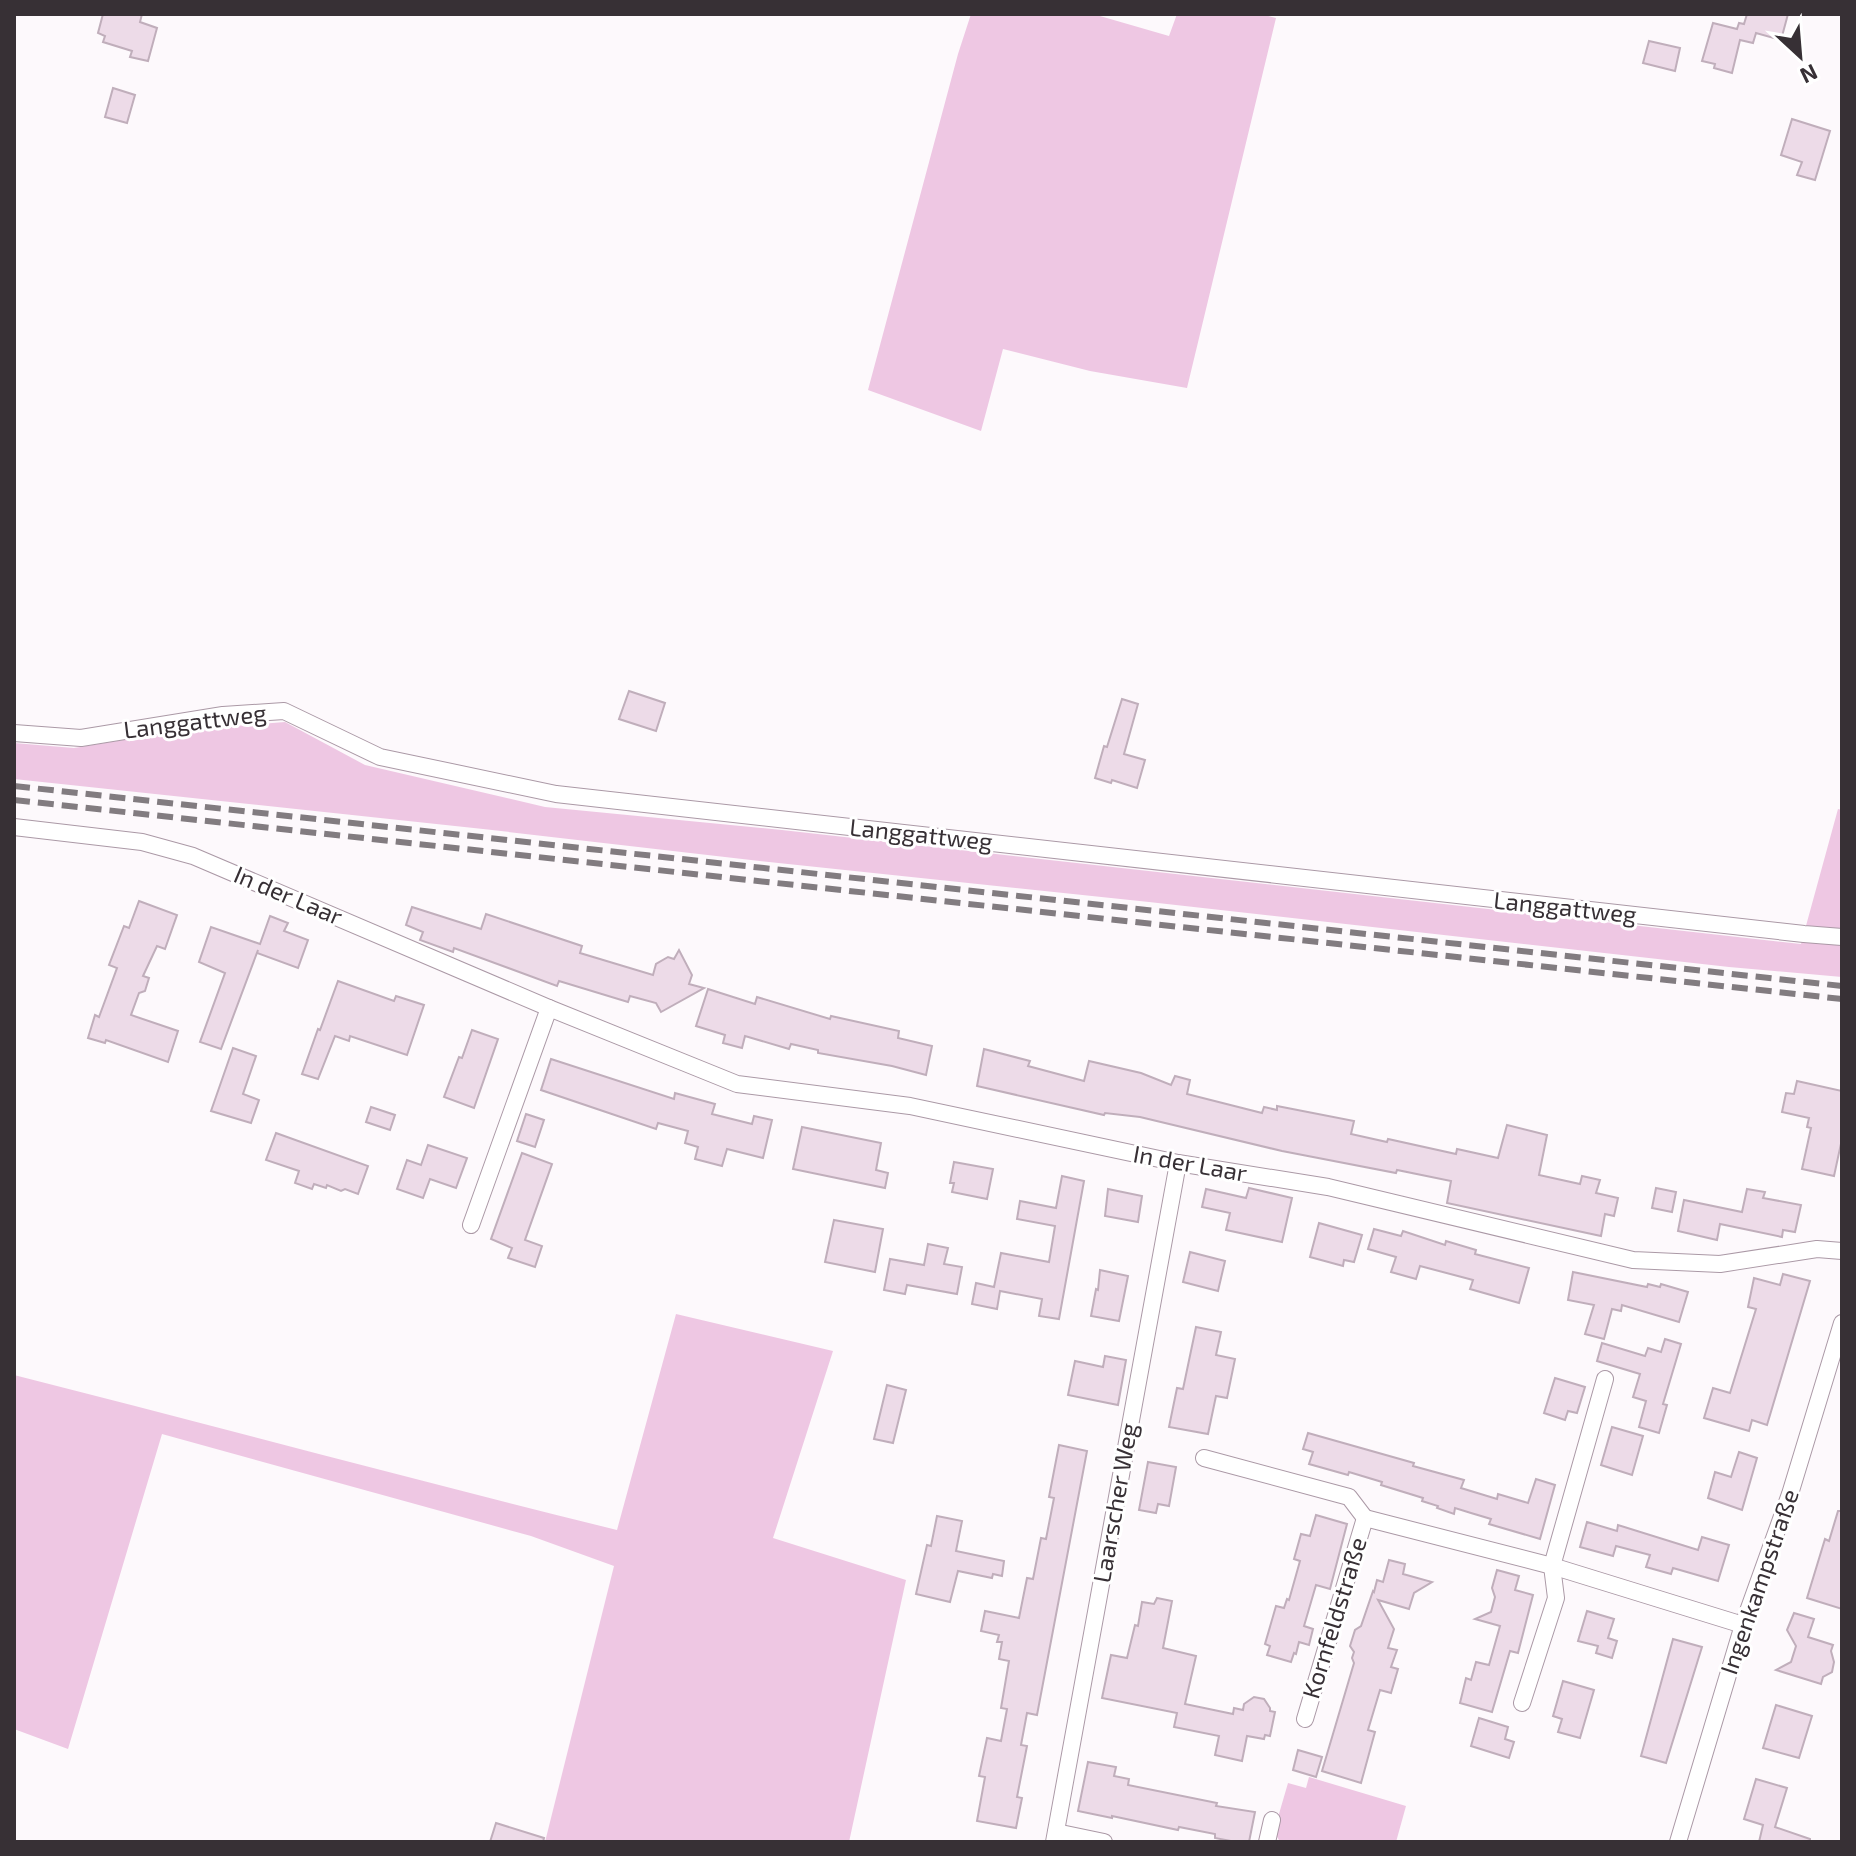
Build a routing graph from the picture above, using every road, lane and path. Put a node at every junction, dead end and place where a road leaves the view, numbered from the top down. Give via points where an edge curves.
1 (14, 733) edge
2 (14, 827) edge
3 (1842, 937) edge
4 (549, 1008) junction
5 (1178, 1163) junction
6 (471, 1225) dead end
7 (1842, 1251) edge
8 (1842, 1323) edge
9 (1605, 1379) dead end
10 (1204, 1458) dead end
11 (1365, 1518) junction
12 (1552, 1566) junction
13 (1743, 1625) junction
14 (1522, 1703) dead end
15 (1305, 1719) dead end
16 (1272, 1820) dead end
17 (1055, 1837) edge
18 (1104, 1842) edge
19 (1267, 1842) edge
20 (1678, 1842) edge

1 - 3 street, Langgattweg via 81,738 223,715 284,711 380,757 556,794
2 - 4 street, In der Laar via 142,842 193,856
4 - 5 street, In der Laar via 737,1084 910,1106
4 - 6 street
5 - 7 street, In der Laar via 1328,1187 1633,1260 1720,1264 1817,1249
5 - 17 street, Laarscher Weg
8 - 13 street, Ingenkampstraße
9 - 12 street
10 - 11 street via 1349,1497
11 - 12 street, Kornfeldstraße
11 - 15 street, Kornfeldstraße
12 - 13 street, Kornfeldstraße
12 - 14 street via 1556,1598
13 - 20 street, Ingenkampstraße
16 - 19 street
17 - 18 street

